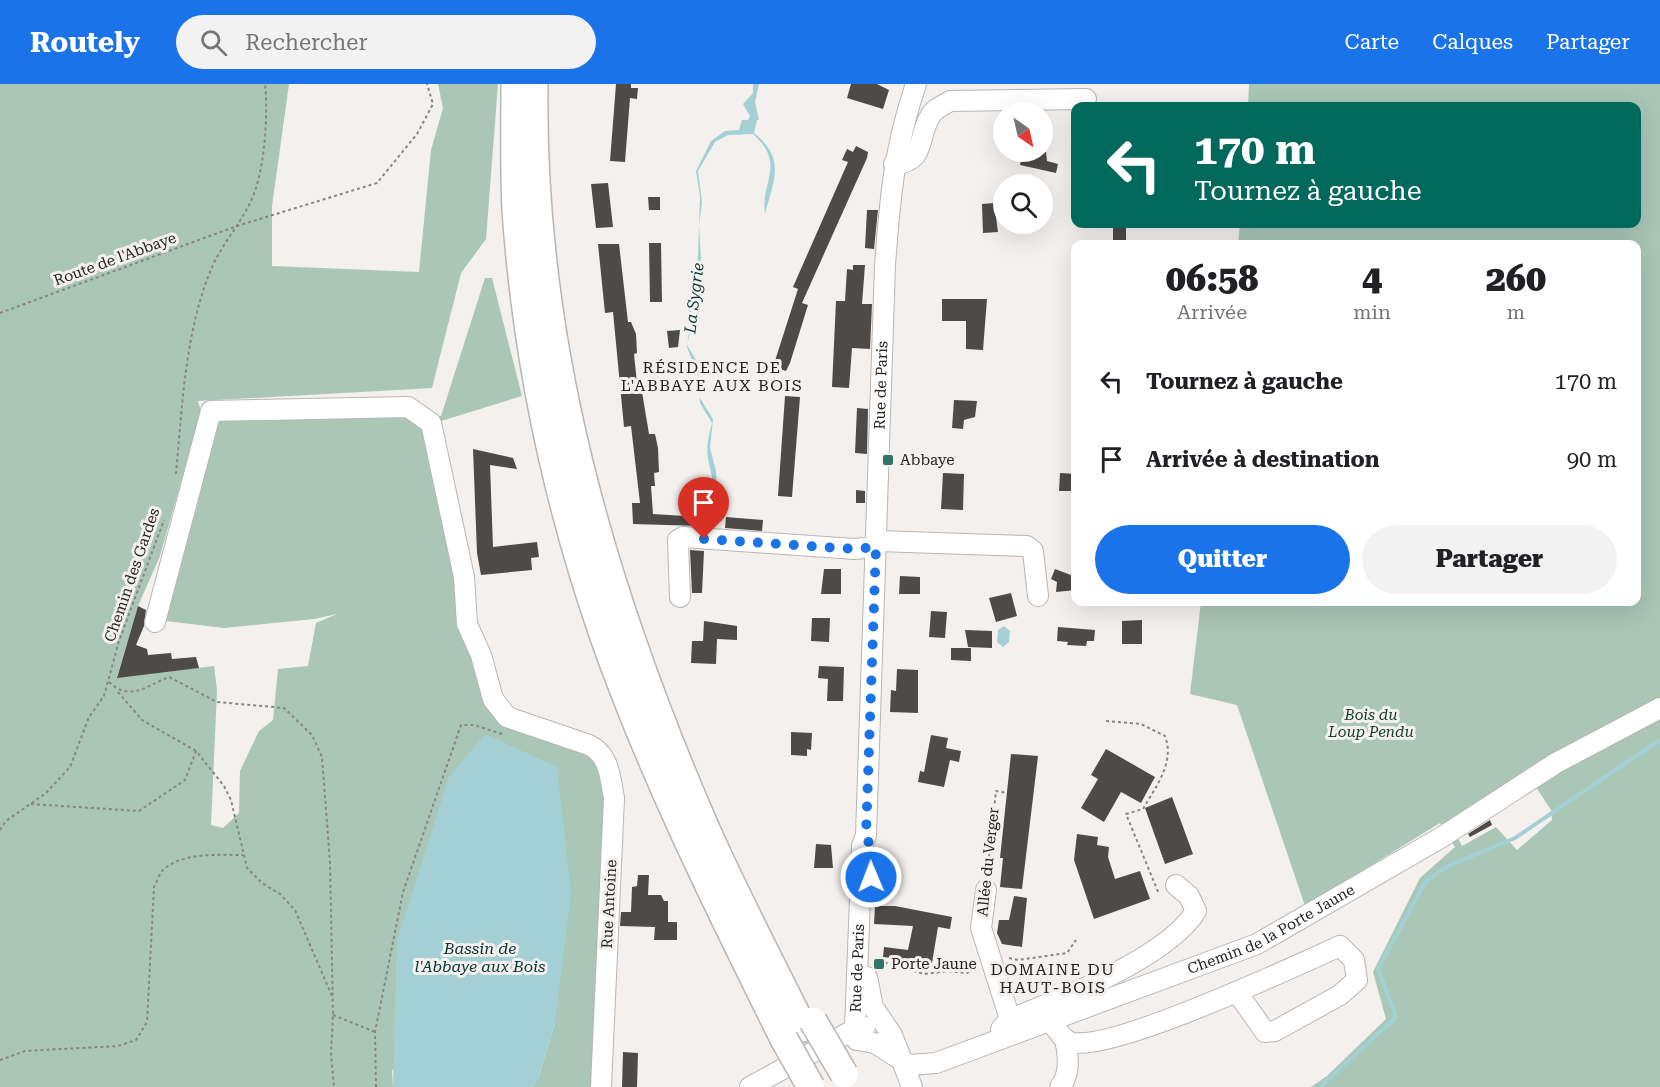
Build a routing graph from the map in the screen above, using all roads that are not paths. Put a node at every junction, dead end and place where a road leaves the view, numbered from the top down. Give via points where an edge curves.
1 (515, 84) edge
2 (534, 84) edge
3 (916, 84) edge
4 (1086, 99) dead end
5 (894, 164) junction
6 (876, 544) junction
7 (1038, 596) dead end
8 (680, 597) dead end
9 (155, 621) dead end
10 (1660, 708) edge
11 (986, 890) road end
12 (1168, 890) road end
13 (864, 934) junction
14 (1237, 992) junction
15 (1010, 1019) junction
16 (1051, 1022) junction
17 (800, 1029) junction
18 (868, 1035) junction
19 (1065, 1040) junction
20 (996, 1042) junction
21 (903, 1061) junction
22 (835, 1083) edge
23 (758, 1086) edge
24 (601, 1087) edge
25 (912, 1087) edge
26 (1060, 1087) edge

1 - 17 highway via 516,210 532,344 580,561 628,702 685,837
2 - 17 highway via 541,242 554,344 579,469 604,560 653,700 705,828
3 - 5 street, Rue de Paris
4 - 5 street via 950,101 931,113 915,158
5 - 6 street, Rue de Paris via 885,265
6 - 7 street via 1028,546 1033,551
6 - 8 street via 854,549 683,537 678,540
6 - 13 street, Rue de Paris via 866,835 862,846 866,877
9 - 24 street, Rue Antoine via 211,411 408,407 431,423 464,577 467,624 481,655 493,699 507,717 599,750 606,761 614,798
10 - 16 street, Chemin de la Porte Jaune via 1556,763 1442,837 1257,944
11 - 15 street, Allée du Verger via 981,928
12 - 15 street via 1189,896 1196,911 1178,933 1108,977
13 - 18 street, Rue de Paris
13 - 18 street, Rue de Paris via 871,1002
14 - 14 street via 1340,946 1354,960 1357,980 1340,995 1275,1031 1265,1032
14 - 19 street via 1101,1042
15 - 20 street
16 - 19 street
16 - 20 street, Chemin de la Porte Jaune
17 - 22 highway
18 - 21 street, Chemin de la Porte Jaune
18 - 23 street
19 - 26 street via 1069,1054 1065,1081
20 - 21 street, Chemin de la Porte Jaune via 936,1063 909,1065
21 - 25 street

